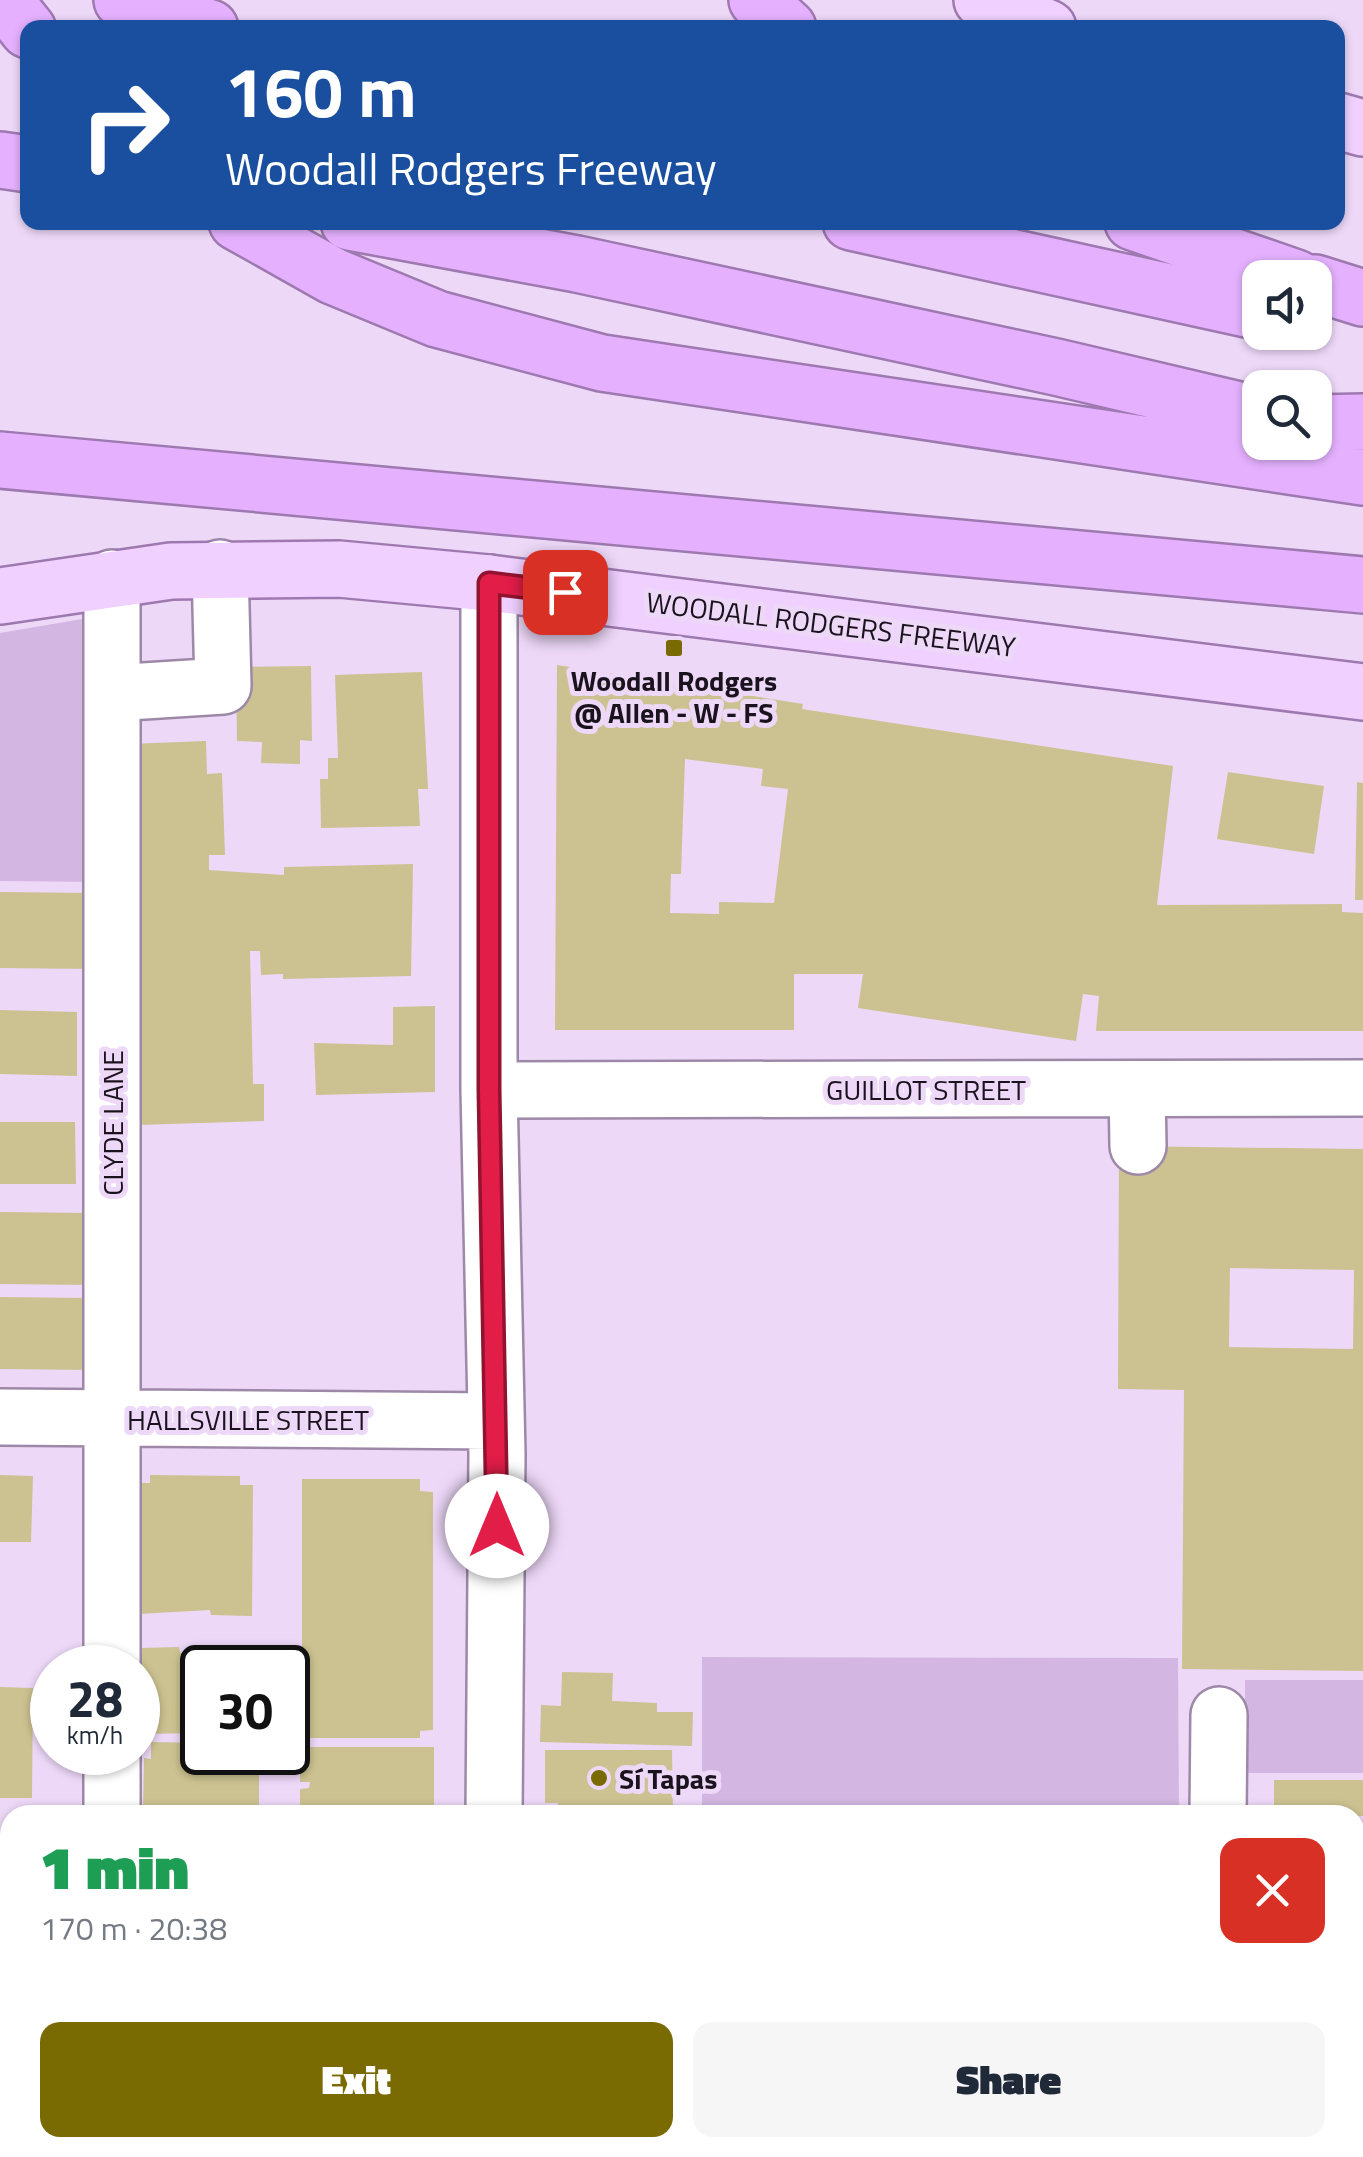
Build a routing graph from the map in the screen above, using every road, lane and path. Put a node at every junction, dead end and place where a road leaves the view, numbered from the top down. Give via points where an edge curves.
1 (4, 0) edge
2 (122, 0) edge
3 (757, 0) edge
4 (982, 0) edge
5 (20, 20) edge
6 (185, 20) edge
7 (779, 20) edge
8 (1029, 20) edge
9 (252, 230) edge
10 (392, 230) edge
11 (887, 230) edge
12 (1155, 230) edge
13 (1243, 260) edge
14 (1332, 289) edge
15 (1363, 298) edge
16 (1242, 308) edge
17 (1332, 328) edge
18 (1363, 335) edge
19 (1242, 412) edge
20 (1363, 422) edge
21 (1332, 423) edge
22 (0, 460) edge
23 (1363, 477) edge
24 (220, 568) junction
25 (1240, 576) junction
26 (112, 578) junction
27 (489, 583) junction
28 (1363, 585) edge
29 (0, 596) edge
30 (1363, 610) edge
31 (1363, 692) edge
32 (112, 693) junction
33 (1363, 1088) edge
34 (1137, 1089) junction
35 (489, 1090) junction
36 (1138, 1146) dead end
37 (0, 1417) edge
38 (113, 1418) junction
39 (496, 1421) junction
40 (112, 1645) edge
41 (1219, 1715) dead end
42 (112, 1775) edge
43 (112, 1805) edge
44 (494, 1805) edge
45 (1218, 1805) edge

1 - 5 highway
2 - 6 highway
3 - 7 highway
4 - 8 main road
9 - 23 highway via 333,276 437,319 602,363
10 - 19 highway via 1056,366
11 - 16 highway
12 - 13 highway
14 - 15 highway
17 - 18 highway
20 - 21 highway
22 - 25 highway
24 - 26 main road, WOODALL RODGERS FREEWAY
24 - 27 main road, WOODALL RODGERS FREEWAY via 339,569
24 - 32 street via 223,686
25 - 28 highway
25 - 30 highway
26 - 29 main road, WOODALL RODGERS FREEWAY
26 - 32 street, CLYDE LANE
27 - 31 main road, WOODALL RODGERS FREEWAY
27 - 35 street
32 - 38 street, CLYDE LANE
33 - 34 street, GUILLOT STREET
34 - 35 street, GUILLOT STREET
34 - 36 street
35 - 39 street
37 - 38 street, HALLSVILLE STREET
38 - 39 street, HALLSVILLE STREET
38 - 40 street, CLYDE LANE
39 - 44 street
41 - 45 street
42 - 43 street

